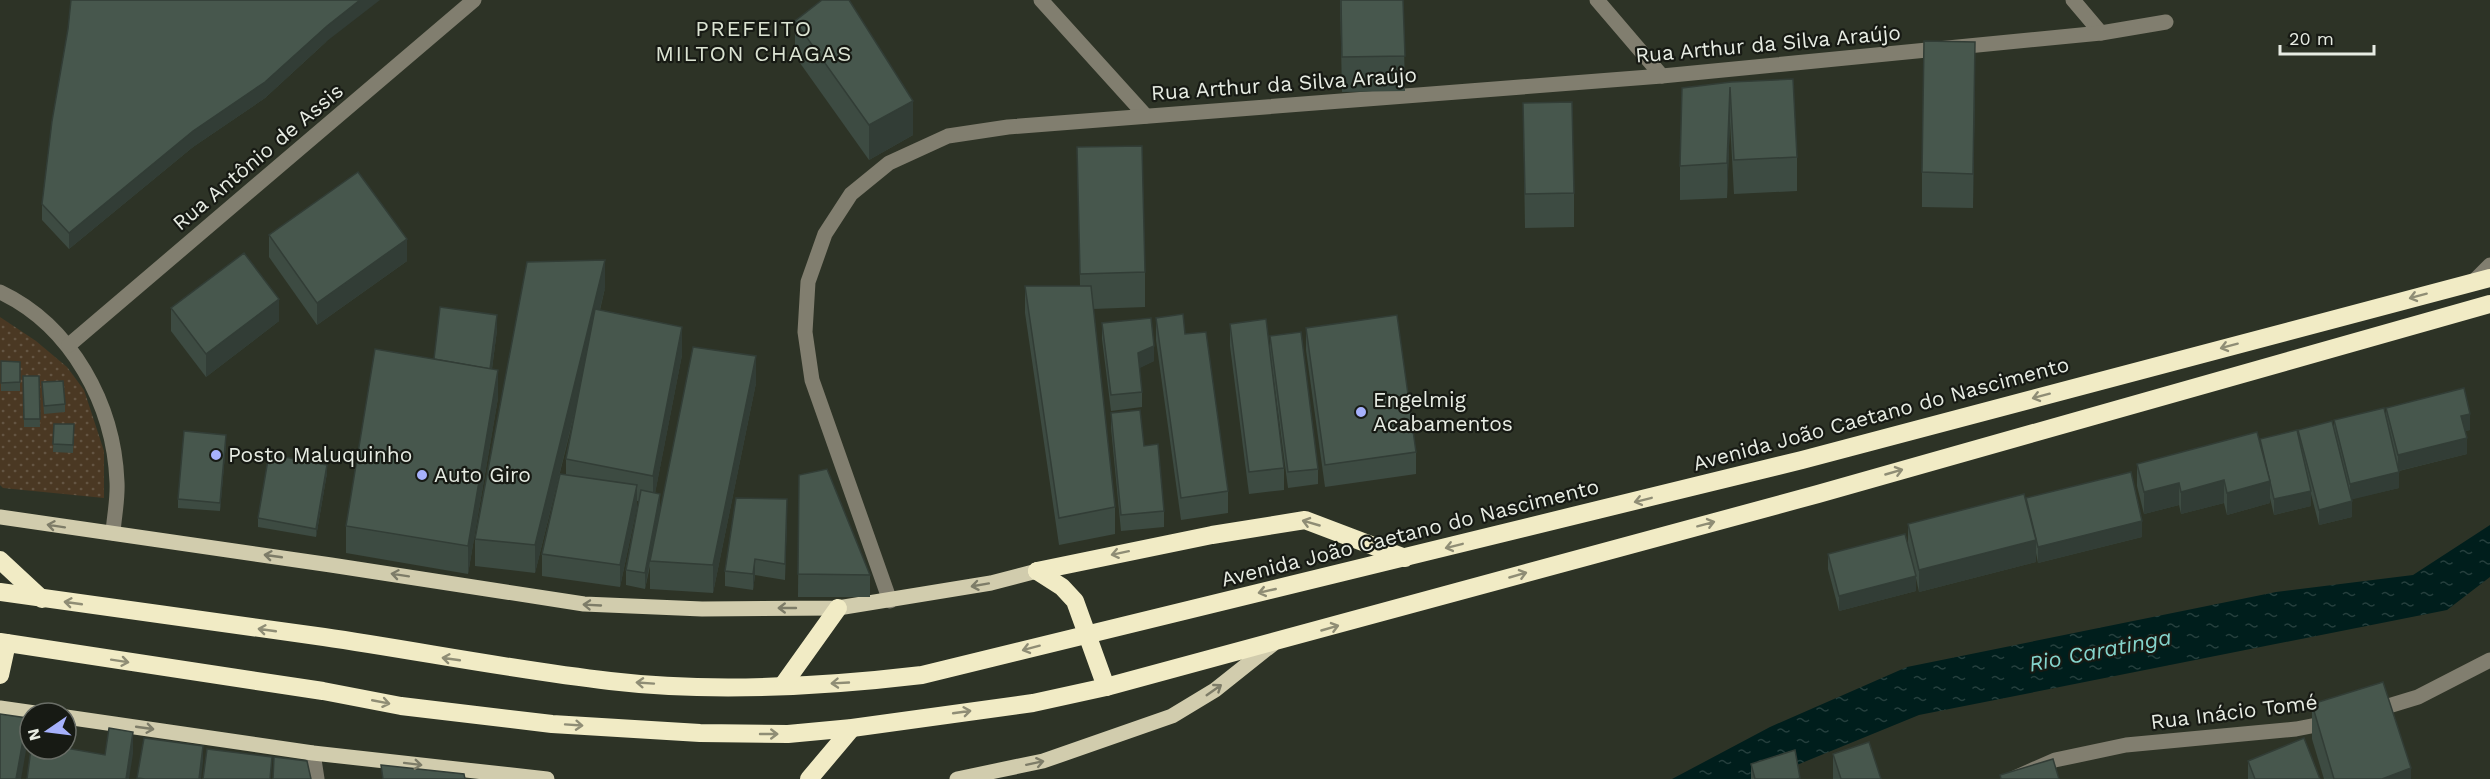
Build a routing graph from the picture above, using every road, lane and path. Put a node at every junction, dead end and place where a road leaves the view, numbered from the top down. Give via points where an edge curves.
1 (474, 0) edge
2 (1041, 0) edge
3 (1597, 0) edge
4 (2073, 0) edge
5 (2166, 22) dead end
6 (2101, 33) junction
7 (1662, 76) junction
8 (1146, 116) junction
9 (2490, 265) edge
10 (2482, 280) edge
11 (0, 292) edge
12 (2490, 304) edge
13 (69, 345) junction
14 (0, 518) edge
15 (112, 533) junction
16 (1405, 558) junction
17 (0, 560) edge
18 (1037, 571) junction
19 (0, 592) edge
20 (42, 599) junction
21 (890, 601) junction
22 (838, 608) junction
23 (1088, 633) junction
24 (4, 642) edge
25 (1274, 644) junction
26 (2490, 660) edge
27 (0, 675) edge
28 (783, 685) junction
29 (1106, 687) junction
30 (0, 708) edge
31 (18, 711) edge
32 (78, 719) edge
33 (852, 728) junction
34 (313, 753) junction
35 (317, 779) edge
36 (548, 779) edge
37 (809, 779) edge
38 (957, 779) edge
39 (2012, 779) edge

1 - 13 street, Rua Antônio de Assis
2 - 8 street
3 - 7 street
4 - 6 street
5 - 6 street, Rua Arthur da Silva Araújo
6 - 7 street, Rua Arthur da Silva Araújo
7 - 8 street, Rua Arthur da Silva Araújo
8 - 21 street, Rua Arthur da Silva Araújo via 948,136 889,163 851,194 825,234 808,282 805,332 812,380
9 - 10 street
10 -> 16 highway, Avenida João Caetano do Nascimento via 1802,460
11 - 13 street via 44,320
25 -> 12 highway
13 - 15 street via 98,396 112,435 117,484
15 -> 14 main road
22 -> 15 main road via 702,609 584,604
16 -> 18 highway via 1305,520
16 -> 23 highway, Avenida João Caetano do Nascimento
17 - 20 highway
18 -> 21 main road
18 - 23 highway via 1075,601
19 - 20 highway, Avenida João Caetano do Nascimento
28 -> 20 highway, Avenida João Caetano do Nascimento via 611,681
21 - 22 main road
22 - 28 highway
23 -> 28 highway, Avenida João Caetano do Nascimento via 922,675
23 - 29 highway
24 - 27 highway
24 -> 33 highway via 400,706 552,724 700,733 788,734
25 - 29 highway
38 -> 25 main road via 1043,761 1172,716 1215,690
26 - 39 street, Rua Inácio Tomé via 2418,697 2354,717 2296,729 2126,745 2055,760
33 -> 29 highway via 1033,703
30 - 31 main road
32 -> 34 main road
33 - 37 highway
34 - 35 street
34 -> 36 main road

